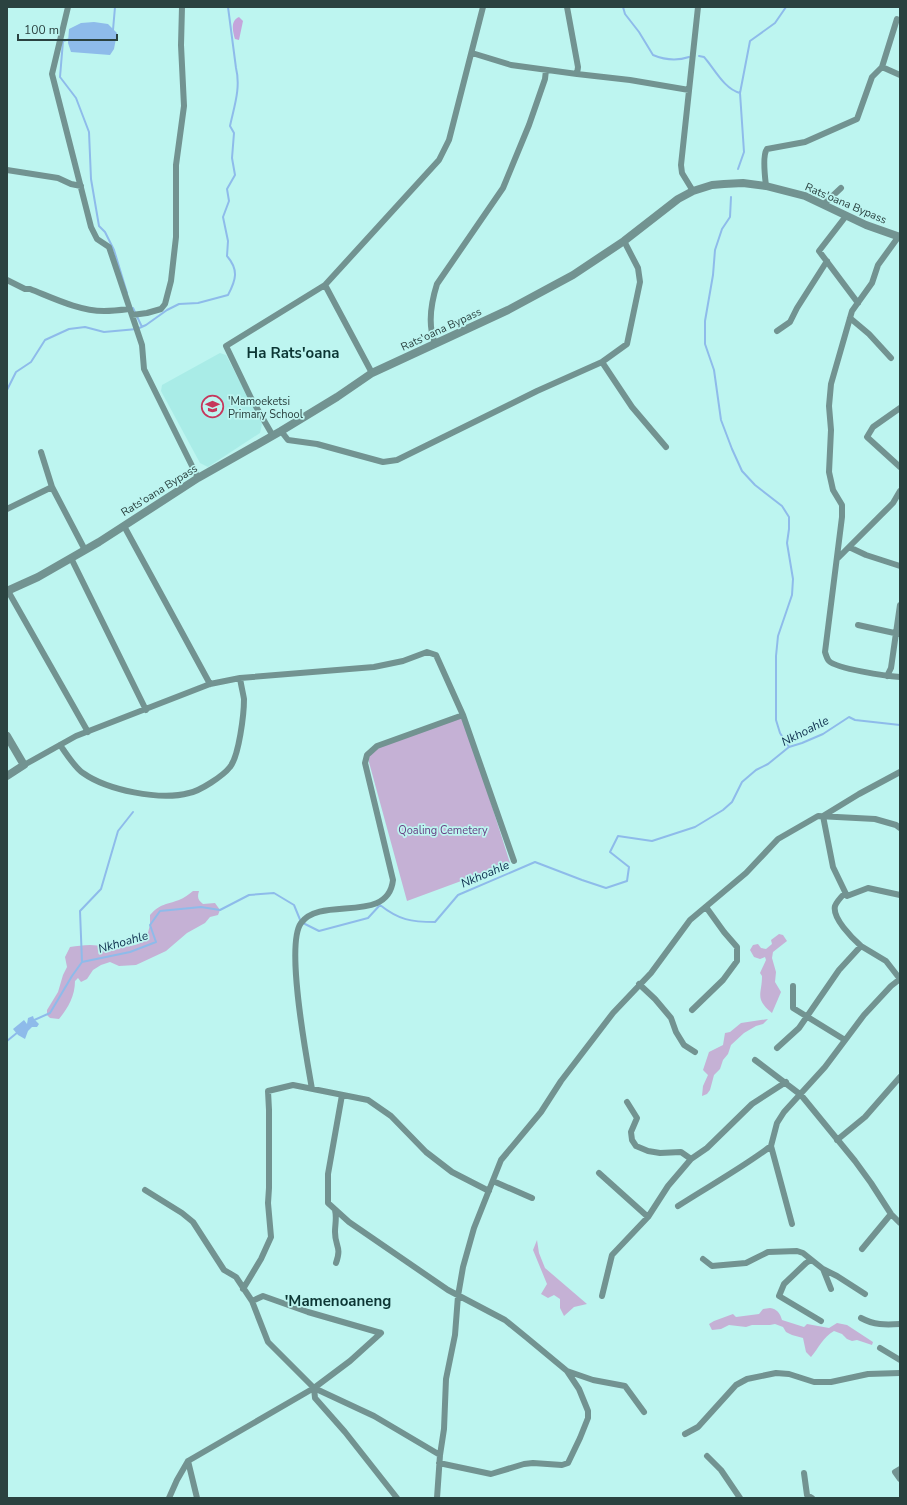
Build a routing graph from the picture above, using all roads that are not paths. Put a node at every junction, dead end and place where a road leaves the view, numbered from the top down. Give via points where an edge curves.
1 (68, 7) edge
2 (182, 7) edge
3 (483, 7) edge
4 (566, 7) edge
5 (698, 7) edge
6 (897, 19) dead end
7 (472, 53) junction
8 (882, 67) junction
9 (546, 70) junction
10 (577, 74) junction
11 (900, 75) edge
12 (689, 90) junction
13 (7, 170) edge
14 (81, 186) junction
15 (766, 186) junction
16 (841, 188) dead end
17 (693, 191) junction
18 (824, 204) junction
19 (846, 216) junction
20 (900, 236) edge
21 (624, 241) junction
22 (827, 262) junction
23 (7, 280) edge
24 (324, 285) junction
25 (858, 303) junction
26 (131, 312) junction
27 (850, 318) junction
28 (777, 331) dead end
29 (435, 343) junction
30 (891, 358) dead end
31 (602, 362) junction
32 (372, 373) junction
33 (900, 408) edge
34 (281, 432) junction
35 (273, 436) junction
36 (666, 447) dead end
37 (41, 452) dead end
38 (900, 466) edge
39 (198, 478) junction
40 (52, 487) junction
41 (900, 491) edge
42 (7, 509) edge
43 (124, 526) junction
44 (849, 547) junction
45 (85, 550) junction
46 (71, 558) junction
47 (837, 559) junction
48 (900, 566) edge
49 (7, 591) edge
50 (900, 605) edge
51 (858, 625) dead end
52 (898, 634) edge
53 (887, 676) junction
54 (900, 677) edge
55 (240, 678) junction
56 (210, 684) junction
57 (146, 710) junction
58 (462, 715) junction
59 (88, 732) junction
60 (7, 736) edge
61 (60, 745) junction
62 (24, 765) junction
63 (900, 772) edge
64 (7, 776) edge
65 (823, 816) junction
66 (900, 828) edge
67 (514, 861) dead end
68 (845, 892) junction
69 (900, 895) edge
70 (706, 907) junction
71 (861, 946) junction
72 (900, 966) edge
73 (894, 971) junction
74 (639, 984) junction
75 (793, 986) dead end
76 (692, 1010) dead end
77 (807, 1017) junction
78 (845, 1040) junction
79 (777, 1048) dead end
80 (695, 1052) dead end
81 (755, 1060) dead end
82 (900, 1077) edge
83 (786, 1082) junction
84 (312, 1089) junction
85 (342, 1095) junction
86 (801, 1095) junction
87 (627, 1102) dead end
88 (838, 1140) junction
89 (771, 1146) junction
90 (691, 1159) junction
91 (599, 1173) dead end
92 (493, 1180) junction
93 (146, 1190) dead end
94 (489, 1191) junction
95 (532, 1198) dead end
96 (678, 1206) dead end
97 (335, 1210) junction
98 (891, 1214) junction
99 (648, 1217) junction
100 (900, 1223) edge
101 (792, 1224) dead end
102 (862, 1249) dead end
103 (703, 1259) dead end
104 (811, 1260) junction
105 (336, 1263) dead end
106 (823, 1269) junction
107 (243, 1289) junction
108 (831, 1289) dead end
109 (865, 1294) dead end
110 (458, 1296) junction
111 (602, 1296) dead end
112 (252, 1301) junction
113 (861, 1318) dead end
114 (821, 1321) dead end
115 (900, 1324) edge
116 (880, 1348) dead end
117 (900, 1360) edge
118 (567, 1371) junction
119 (900, 1373) edge
120 (314, 1388) junction
121 (644, 1412) dead end
122 (685, 1434) dead end
123 (440, 1455) junction
124 (707, 1456) dead end
125 (188, 1461) junction
126 (440, 1462) junction
127 (900, 1470) edge
128 (804, 1473) dead end
129 (900, 1479) edge
130 (169, 1498) edge
131 (197, 1498) edge
132 (397, 1498) edge
133 (437, 1498) edge
134 (740, 1498) edge
135 (812, 1498) edge

1 - 14 street via 52,74
2 - 26 street via 184,106 176,165 176,238 171,281 166,304 161,309 147,313
3 - 7 street
4 - 10 street via 578,67
5 - 12 street
6 - 8 street
7 - 9 street via 511,65
7 - 24 street via 443,154
8 - 11 street
8 - 15 street via 872,77 857,119 806,142 765,151
9 - 10 street
9 - 29 street via 529,125 503,188 437,284 431,314
10 - 12 street
12 - 17 street via 681,165 682,173
13 - 14 street via 58,178
14 - 26 street via 91,227 97,239 109,246
15 - 17 street, Rats'oana Bypass via 724,184
15 - 18 street, Rats'oana Bypass via 805,196
16 - 18 street
17 - 21 street, Rats'oana Bypass via 678,198
18 - 19 street, Rats'oana Bypass
19 - 20 street, Rats'oana Bypass
19 - 22 street via 819,251
20 - 25 street via 878,265 872,283
21 - 29 street, Rats'oana Bypass via 566,279 508,310
21 - 31 street via 638,268 640,282 627,344
22 - 25 street
22 - 28 street via 790,322
23 - 26 street via 25,289 88,309
24 - 32 street
24 - 35 street via 226,346
25 - 27 street
26 - 39 street via 142,345 144,369
27 - 30 street
27 - 47 street via 831,384 829,406 829,472 833,490 842,505
29 - 32 street, Rats'oana Bypass
31 - 34 street via 397,460 384,462 317,444 288,440
31 - 36 street via 632,407
32 - 34 street, Rats'oana Bypass
33 - 38 street via 873,427 867,437
34 - 35 street, Rats'oana Bypass
35 - 39 street, Rats'oana Bypass
37 - 40 street
39 - 43 street, Rats'oana Bypass
40 - 42 street
40 - 45 street
41 - 44 street via 893,503
43 - 45 street, Rats'oana Bypass
43 - 56 street
44 - 47 street
44 - 48 street
45 - 46 street, Rats'oana Bypass
46 - 49 street, Rats'oana Bypass
46 - 57 street
47 - 53 street via 825,652 836,666
49 - 59 street
50 - 52 street
51 - 52 street
52 - 53 street
53 - 54 street
55 - 56 street
55 - 58 street via 374,666 403,661 427,652 436,655
55 - 61 street via 244,700 239,746 230,767 215,780 189,793 161,796 136,793 100,783 82,772
56 - 57 street
57 - 59 street
58 - 67 street
58 - 84 street via 377,746 367,755 365,763 392,886 386,896 371,906 314,912 301,922 296,962 299,1018
59 - 61 street
60 - 62 street
61 - 62 street
62 - 64 street
63 - 65 street
65 - 66 street via 875,819
65 - 68 street via 832,867
65 - 70 street via 818,816 778,839 746,873
68 - 69 street via 847,896 868,888
68 - 71 street via 835,905 834,912
70 - 74 street via 690,920 651,973
70 - 76 street via 737,947 737,961 723,980
71 - 73 street via 886,961
71 - 77 street via 839,970
72 - 73 street
73 - 78 street via 900,979 864,1015
74 - 80 street via 671,1018 684,1044
74 - 92 street via 613,1013 541,1112 501,1160
75 - 77 street via 793,1008
77 - 78 street
77 - 79 street
78 - 86 street
81 - 83 street
82 - 88 street via 865,1117
83 - 86 street
83 - 90 street via 752,1104 707,1148
84 - 85 street
84 - 107 street via 293,1085 268,1091 268,1203 272,1237
85 - 94 street via 368,1100 391,1116 426,1152 452,1172
85 - 97 street via 328,1174 328,1203
86 - 88 street
86 - 89 street via 777,1123
87 - 90 street via 637,1118 631,1132 636,1146 660,1153 681,1152
88 - 98 street
89 - 96 street via 741,1168
89 - 101 street
90 - 99 street via 668,1186
91 - 99 street
92 - 94 street
92 - 95 street
93 - 107 street via 193,1222 224,1270 236,1277
94 - 110 street via 474,1228
97 - 105 street via 335,1233 340,1252
97 - 110 street
98 - 100 street
98 - 102 street
99 - 111 street via 612,1254
103 - 104 street via 712,1266 746,1263 768,1252 797,1251
104 - 106 street
104 - 114 street via 784,1284 779,1296
106 - 108 street
106 - 109 street
107 - 112 street
110 - 118 street via 504,1320
110 - 123 street via 446,1379
112 - 120 street via 268,1342
112 - 120 street via 263,1296 308,1312 381,1332 350,1361
113 - 115 street via 879,1325
116 - 117 street
118 - 121 street via 593,1380 625,1386
118 - 126 street via 588,1411 588,1418 568,1462 562,1465 534,1462 491,1474
119 - 122 street via 868,1374 831,1382 814,1382 789,1374 776,1373 747,1379 736,1386 698,1427
120 - 123 street via 374,1416
120 - 125 street
120 - 132 street via 315,1398
123 - 126 street
124 - 134 street via 721,1470
125 - 130 street
125 - 131 street
126 - 133 street
127 - 129 street via 895,1472
128 - 135 street via 807,1495

